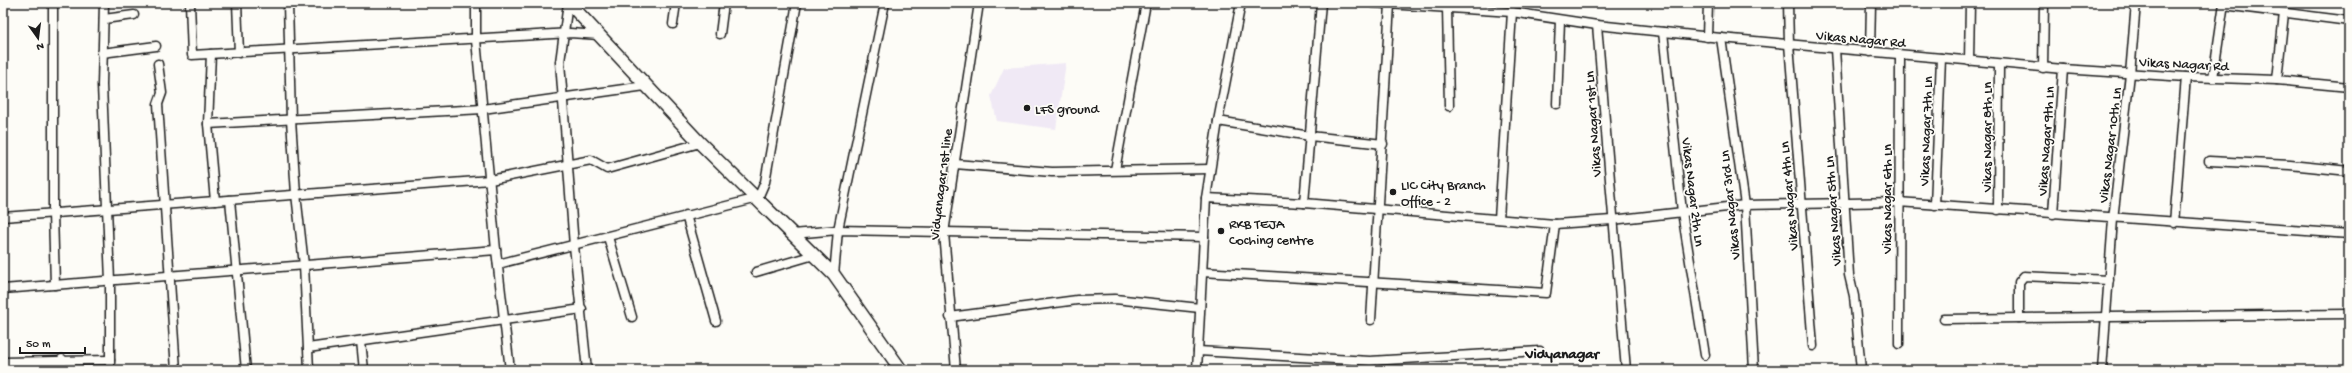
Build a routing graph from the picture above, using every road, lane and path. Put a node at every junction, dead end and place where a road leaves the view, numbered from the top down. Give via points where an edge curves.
1 (53, 3) edge
2 (104, 3) edge
3 (190, 3) edge
4 (238, 3) edge
5 (288, 3) edge
6 (476, 3) edge
7 (569, 3) edge
8 (676, 3) edge
9 (724, 3) edge
10 (796, 3) edge
11 (885, 3) edge
12 (979, 3) edge
13 (1146, 3) edge
14 (1241, 3) edge
15 (1320, 3) edge
16 (1372, 3) edge
17 (1708, 3) edge
18 (1788, 3) edge
19 (1871, 3) edge
20 (1970, 3) edge
21 (2044, 3) edge
22 (2136, 3) edge
23 (1390, 4) junction
24 (2224, 4) edge
25 (1447, 7) junction
26 (1512, 12) junction
27 (2284, 13) junction
28 (134, 15) dead end
29 (104, 19) junction
30 (1560, 20) junction
31 (2349, 21) edge
32 (673, 24) dead end
33 (1597, 25) junction
34 (1663, 32) junction
35 (564, 33) junction
36 (720, 34) dead end
37 (600, 35) junction
38 (1708, 37) junction
39 (1721, 38) junction
40 (476, 40) junction
41 (1788, 44) junction
42 (156, 46) dead end
43 (1835, 49) junction
44 (289, 50) junction
45 (1870, 52) junction
46 (102, 53) junction
47 (239, 53) junction
48 (211, 54) junction
49 (1900, 55) junction
50 (1940, 58) junction
51 (1969, 61) junction
52 (158, 64) dead end
53 (1999, 64) junction
54 (2043, 68) junction
55 (2063, 70) junction
56 (2130, 74) junction
57 (2186, 77) junction
58 (2213, 78) junction
59 (2277, 80) junction
60 (645, 86) junction
61 (2349, 87) edge
62 (562, 97) junction
63 (1557, 104) dead end
64 (1449, 106) dead end
65 (483, 109) junction
66 (291, 120) junction
67 (1218, 121) junction
68 (208, 124) junction
69 (1310, 136) junction
70 (700, 143) junction
71 (1383, 144) junction
72 (2209, 161) dead end
73 (955, 164) junction
74 (569, 165) junction
75 (1210, 169) junction
76 (1115, 170) junction
77 (2349, 171) edge
78 (490, 180) junction
79 (296, 194) junction
80 (758, 198) junction
81 (1206, 198) junction
82 (230, 200) junction
83 (215, 201) junction
84 (1898, 202) junction
85 (1304, 203) junction
86 (1802, 204) junction
87 (1844, 204) junction
88 (164, 205) junction
89 (1745, 205) junction
90 (1935, 205) junction
91 (106, 208) junction
92 (1379, 209) junction
93 (1998, 210) junction
94 (53, 212) junction
95 (1682, 212) junction
96 (2053, 214) junction
97 (686, 215) junction
98 (3, 217) edge
99 (1499, 219) junction
100 (2113, 219) junction
101 (1612, 220) junction
102 (2174, 223) junction
103 (1555, 224) junction
104 (838, 230) junction
105 (944, 233) junction
106 (793, 234) junction
107 (2349, 234) edge
108 (608, 237) junction
109 (1204, 237) junction
110 (574, 246) junction
111 (496, 250) junction
112 (814, 255) junction
113 (498, 264) junction
114 (304, 265) junction
115 (235, 271) junction
116 (756, 272) dead end
117 (1202, 272) junction
118 (834, 275) junction
119 (170, 276) junction
120 (2109, 280) junction
121 (110, 281) junction
122 (1374, 282) junction
123 (55, 285) junction
124 (3, 289) edge
125 (1200, 308) junction
126 (582, 309) junction
127 (2349, 314) edge
128 (632, 317) dead end
129 (950, 318) junction
130 (1944, 318) dead end
131 (2019, 318) junction
132 (2106, 318) junction
133 (1371, 320) dead end
134 (504, 321) junction
135 (716, 321) dead end
136 (361, 341) junction
137 (1899, 344) dead end
138 (1813, 346) dead end
139 (308, 348) junction
140 (1198, 351) junction
141 (1540, 351) dead end
142 (1705, 355) dead end
143 (62, 360) junction
144 (110, 360) junction
145 (3, 362) edge
146 (62, 370) edge
147 (110, 370) edge
148 (176, 370) edge
149 (246, 370) edge
150 (310, 370) edge
151 (364, 370) edge
152 (510, 370) edge
153 (587, 370) edge
154 (901, 370) edge
155 (956, 370) edge
156 (1197, 370) edge
157 (1626, 370) edge
158 (1754, 370) edge
159 (1861, 370) edge
160 (2102, 370) edge

1 - 94 street
2 - 29 street
3 - 48 street via 192,55
4 - 47 street
5 - 44 street
6 - 40 street
7 - 35 street
7 - 37 street
8 - 32 street
9 - 36 street
10 - 80 street via 765,182
11 - 104 street
12 - 73 street, Vidyanagar 1st line
13 - 76 street
14 - 67 street
15 - 69 street
16 - 23 street, Vikas Nagar Rd
17 - 38 street
18 - 41 street, Vikas Nagar 4th Ln
19 - 45 street
20 - 51 street
21 - 54 street
22 - 56 street, Vikas Nagar 10th Ln
23 - 25 street, Vikas Nagar Rd
23 - 71 street
24 - 27 street
24 - 58 street
25 - 26 street, Vikas Nagar Rd
25 - 64 street
26 - 30 street, Vikas Nagar Rd
26 - 99 street
27 - 31 street
27 - 59 street
28 - 29 street
29 - 46 street
30 - 33 street, Vikas Nagar Rd
30 - 63 street
33 - 34 street, Vikas Nagar Rd
33 - 101 street, Vikas Nagar 1st Ln
34 - 38 street, Vikas Nagar Rd
34 - 95 street, Vikas Nagar 2th Ln
35 - 37 street
35 - 40 street
35 - 62 street via 560,62
37 - 60 street
38 - 39 street, Vikas Nagar Rd
39 - 41 street, Vikas Nagar Rd
39 - 89 street, Vikas Nagar 3rd Ln
40 - 44 street
40 - 65 street
41 - 43 street, Vikas Nagar Rd
41 - 86 street, Vikas Nagar 4th Ln
42 - 46 street
43 - 45 street, Vikas Nagar Rd
43 - 87 street, Vikas Nagar 5th Ln
44 - 47 street
44 - 66 street
45 - 49 street, Vikas Nagar Rd
46 - 91 street
47 - 48 street
48 - 68 street
49 - 50 street, Vikas Nagar Rd
49 - 84 street, Vikas Nagar 6th Ln
50 - 51 street, Vikas Nagar Rd
50 - 90 street, Vikas Nagar 7th Ln
51 - 53 street, Vikas Nagar Rd
52 - 88 street via 162,94 158,104
53 - 54 street, Vikas Nagar Rd
53 - 93 street, Vikas Nagar 8th Ln
54 - 55 street, Vikas Nagar Rd
55 - 56 street, Vikas Nagar Rd
55 - 96 street, Vikas Nagar 9th Ln
56 - 57 street, Vikas Nagar Rd
56 - 100 street, Vikas Nagar 10th Ln
57 - 58 street, Vikas Nagar Rd
57 - 102 street
58 - 59 street, Vikas Nagar Rd
59 - 61 street, Vikas Nagar Rd
60 - 62 street
60 - 70 street
62 - 65 street
62 - 74 street
65 - 66 street
65 - 78 street
66 - 68 street
66 - 79 street
67 - 69 street
67 - 75 street
68 - 83 street
69 - 71 street
69 - 85 street
70 - 74 street via 607,169 591,160
70 - 80 street
71 - 92 street
72 - 77 street
73 - 76 street via 1052,172
73 - 105 street, Vidyanagar 1st line
74 - 78 street
74 - 110 street
75 - 76 street
75 - 81 street
78 - 79 street
78 - 111 street
79 - 82 street
79 - 114 street
80 - 97 street
80 - 106 street
81 - 85 street
81 - 109 street
82 - 83 street
82 - 115 street
83 - 88 street
84 - 87 street
84 - 90 street
84 - 137 street, Vikas Nagar 6th Ln
85 - 92 street
86 - 87 street
86 - 89 street
86 - 138 street, Vikas Nagar 4th Ln
87 - 159 street, Vikas Nagar 5th Ln via 1849,275 1854,296
88 - 91 street
88 - 119 street
89 - 95 street
89 - 158 street, Vikas Nagar 3rd Ln
90 - 93 street
91 - 94 street
91 - 121 street
92 - 99 street
92 - 122 street
93 - 96 street
94 - 98 street
94 - 123 street
95 - 101 street
95 - 142 street, Vikas Nagar 2th Ln
96 - 100 street
97 - 108 street
97 - 135 street
99 - 103 street
100 - 102 street
100 - 120 street, Vikas Nagar 10th Ln
101 - 103 street
101 - 157 street, Vikas Nagar 1st Ln
102 - 107 street
103 - 122 street via 1546,293
104 - 105 street
104 - 106 street
104 - 118 street
105 - 109 street
105 - 129 street, Vidyanagar 1st line
106 - 112 street
108 - 110 street
108 - 128 street
109 - 117 street
110 - 113 street
110 - 126 street
111 - 113 street
111 - 114 street
112 - 116 street
112 - 118 street
113 - 134 street
114 - 115 street
114 - 139 street
115 - 119 street
115 - 149 street
117 - 122 street
117 - 125 street
118 - 154 street
119 - 121 street
119 - 148 street
120 - 131 street via 2024,276 2019,282
120 - 132 street, Vikas Nagar 10th Ln
121 - 123 street
121 - 144 street
122 - 133 street
123 - 124 street
125 - 129 street via 1115,299 1077,300
125 - 140 street
126 - 134 street
126 - 153 street
127 - 132 street
129 - 155 street, Vidyanagar 1st line
130 - 131 street
131 - 132 street
132 - 160 street, Vikas Nagar 10th Ln
134 - 136 street
134 - 152 street
136 - 139 street
136 - 151 street
139 - 150 street
140 - 141 street via 1370,361
140 - 156 street
143 - 144 street
143 - 145 street
143 - 146 street
144 - 147 street

